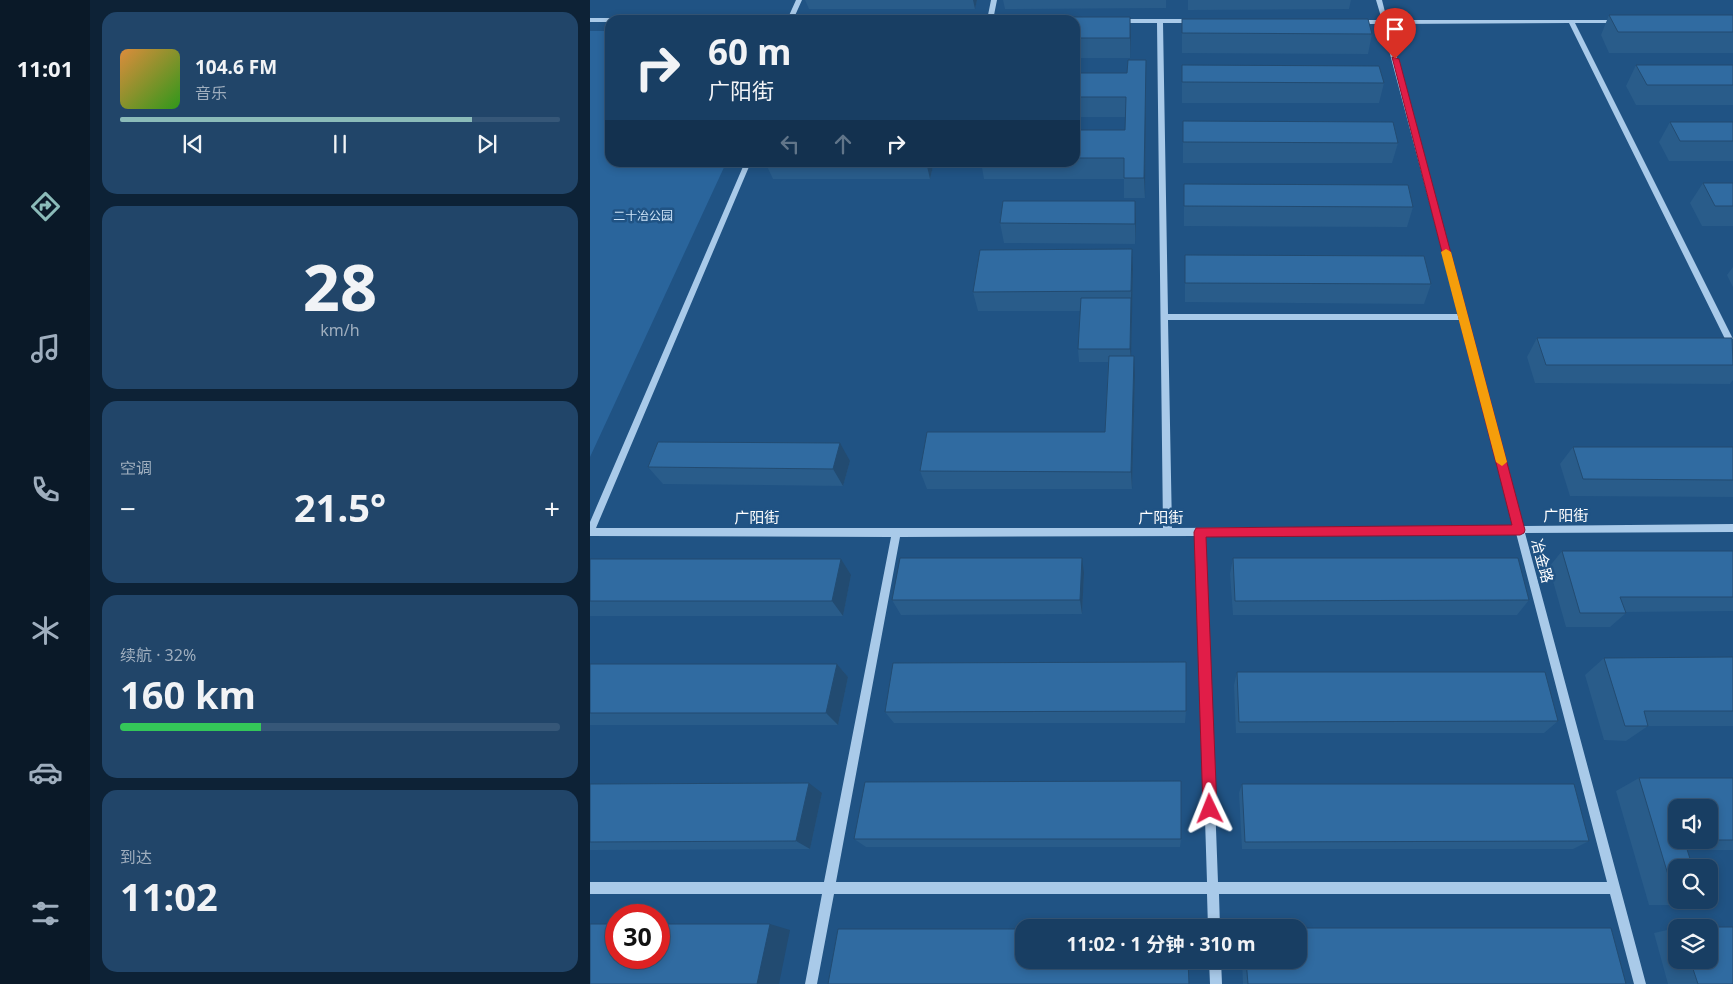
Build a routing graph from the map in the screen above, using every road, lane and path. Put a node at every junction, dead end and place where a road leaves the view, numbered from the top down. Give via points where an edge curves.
1 (799, 0) edge
2 (994, 0) edge
3 (1379, 0) edge
4 (792, 15) edge
5 (991, 15) edge
6 (590, 20) edge
7 (605, 20) edge
8 (1113, 21) edge
9 (1160, 21) junction
10 (1199, 21) edge
11 (1572, 21) junction
12 (1628, 21) edge
13 (1346, 22) edge
14 (1385, 22) junction
15 (746, 167) edge
16 (1164, 316) junction
17 (1463, 317) junction
18 (1733, 347) edge
19 (1733, 528) edge
20 (1520, 530) junction
21 (590, 532) edge
22 (1168, 532) junction
23 (1200, 532) junction
24 (896, 533) junction
25 (590, 888) edge
26 (1614, 888) junction
27 (829, 889) junction
28 (1212, 889) junction
29 (1214, 919) edge
30 (1215, 969) edge
31 (811, 984) edge
32 (1216, 984) edge
33 (1640, 984) edge

1 - 4 street
2 - 5 street
3 - 14 street, 冶金路
6 - 7 street
8 - 9 street
9 - 10 street
9 - 16 street
11 - 12 street
11 - 14 street
11 - 18 street
13 - 14 street
14 - 17 street, 冶金路
15 - 21 street
16 - 17 street
16 - 22 street
17 - 20 street, 冶金路
19 - 20 street, 广阳街
20 - 23 street, 广阳街
20 - 26 street, 冶金路
21 - 24 street, 广阳街
22 - 23 street, 广阳街
22 - 24 street, 广阳街
23 - 28 street
24 - 27 street
25 - 27 street
26 - 28 street
26 - 33 street, 冶金路
27 - 28 street
27 - 31 street
28 - 29 street
30 - 32 street

